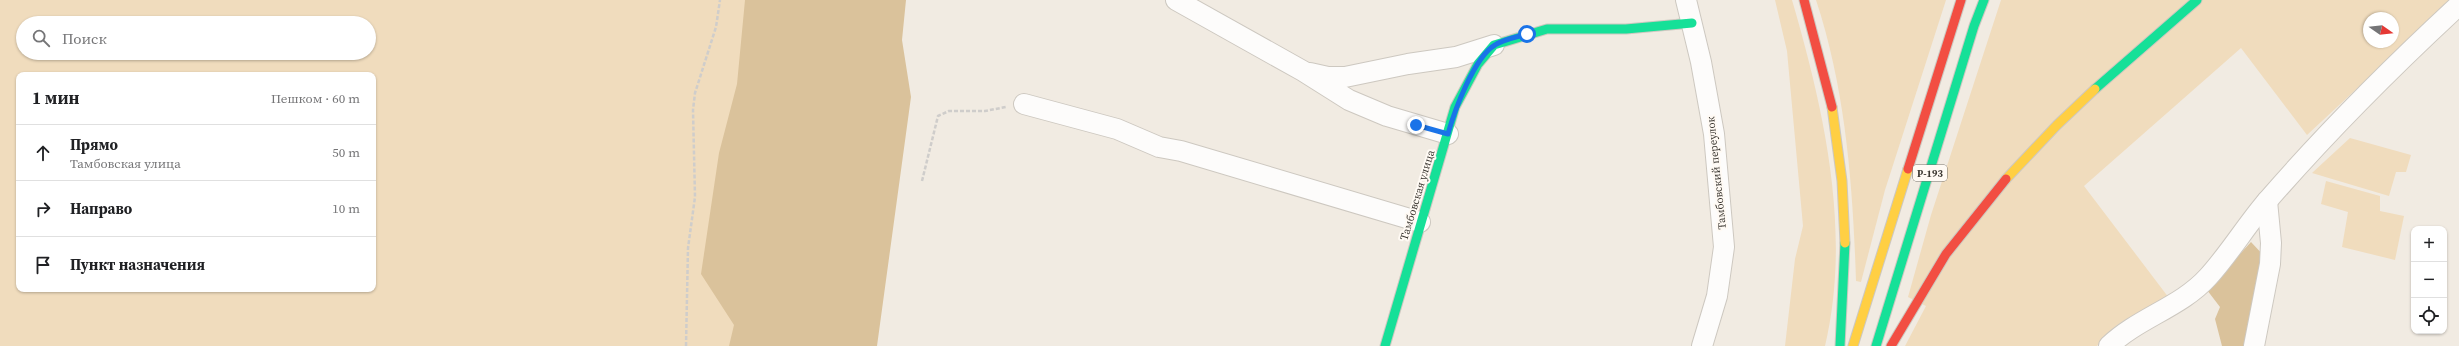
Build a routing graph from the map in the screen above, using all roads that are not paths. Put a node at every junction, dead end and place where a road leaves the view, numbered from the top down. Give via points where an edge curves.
1 (1176, 0) edge
2 (1686, 0) edge
3 (1804, 0) edge
4 (1961, 0) edge
5 (1984, 0) edge
6 (2197, 0) edge
7 (2459, 5) edge
8 (1692, 23) junction
9 (1494, 45) junction
10 (1303, 71) junction
11 (1024, 104) road end
12 (1448, 134) junction
13 (2267, 201) junction
14 (1420, 222) junction
15 (1385, 346) edge
16 (1702, 346) edge
17 (1840, 346) edge
18 (1853, 346) edge
19 (1876, 346) edge
20 (1891, 346) edge
21 (2110, 346) edge
22 (2254, 346) edge

1 - 10 street
2 - 8 street, Тамбовский переулок
3 - 17 main road via 1836,126 1845,215
4 - 18 main road, Р-193
5 - 19 main road, Р-193
6 - 20 main road via 2078,104 2013,170 1941,262
7 - 13 street via 2382,79
8 - 9 main road via 1626,29 1547,29
8 - 16 street, Тамбовский переулок via 1714,134 1724,247 1717,296
9 - 10 street via 1456,57 1345,77 1328,78
9 - 12 main road, Тамбовская улица via 1478,64 1455,107
10 - 12 street via 1349,100 1387,116
11 - 14 street via 1117,129 1159,147 1181,151
12 - 14 main road, Тамбовская улица
13 - 21 street via 2208,278 2184,297 2124,332
13 - 22 street via 2270,264
14 - 15 main road, Тамбовская улица

